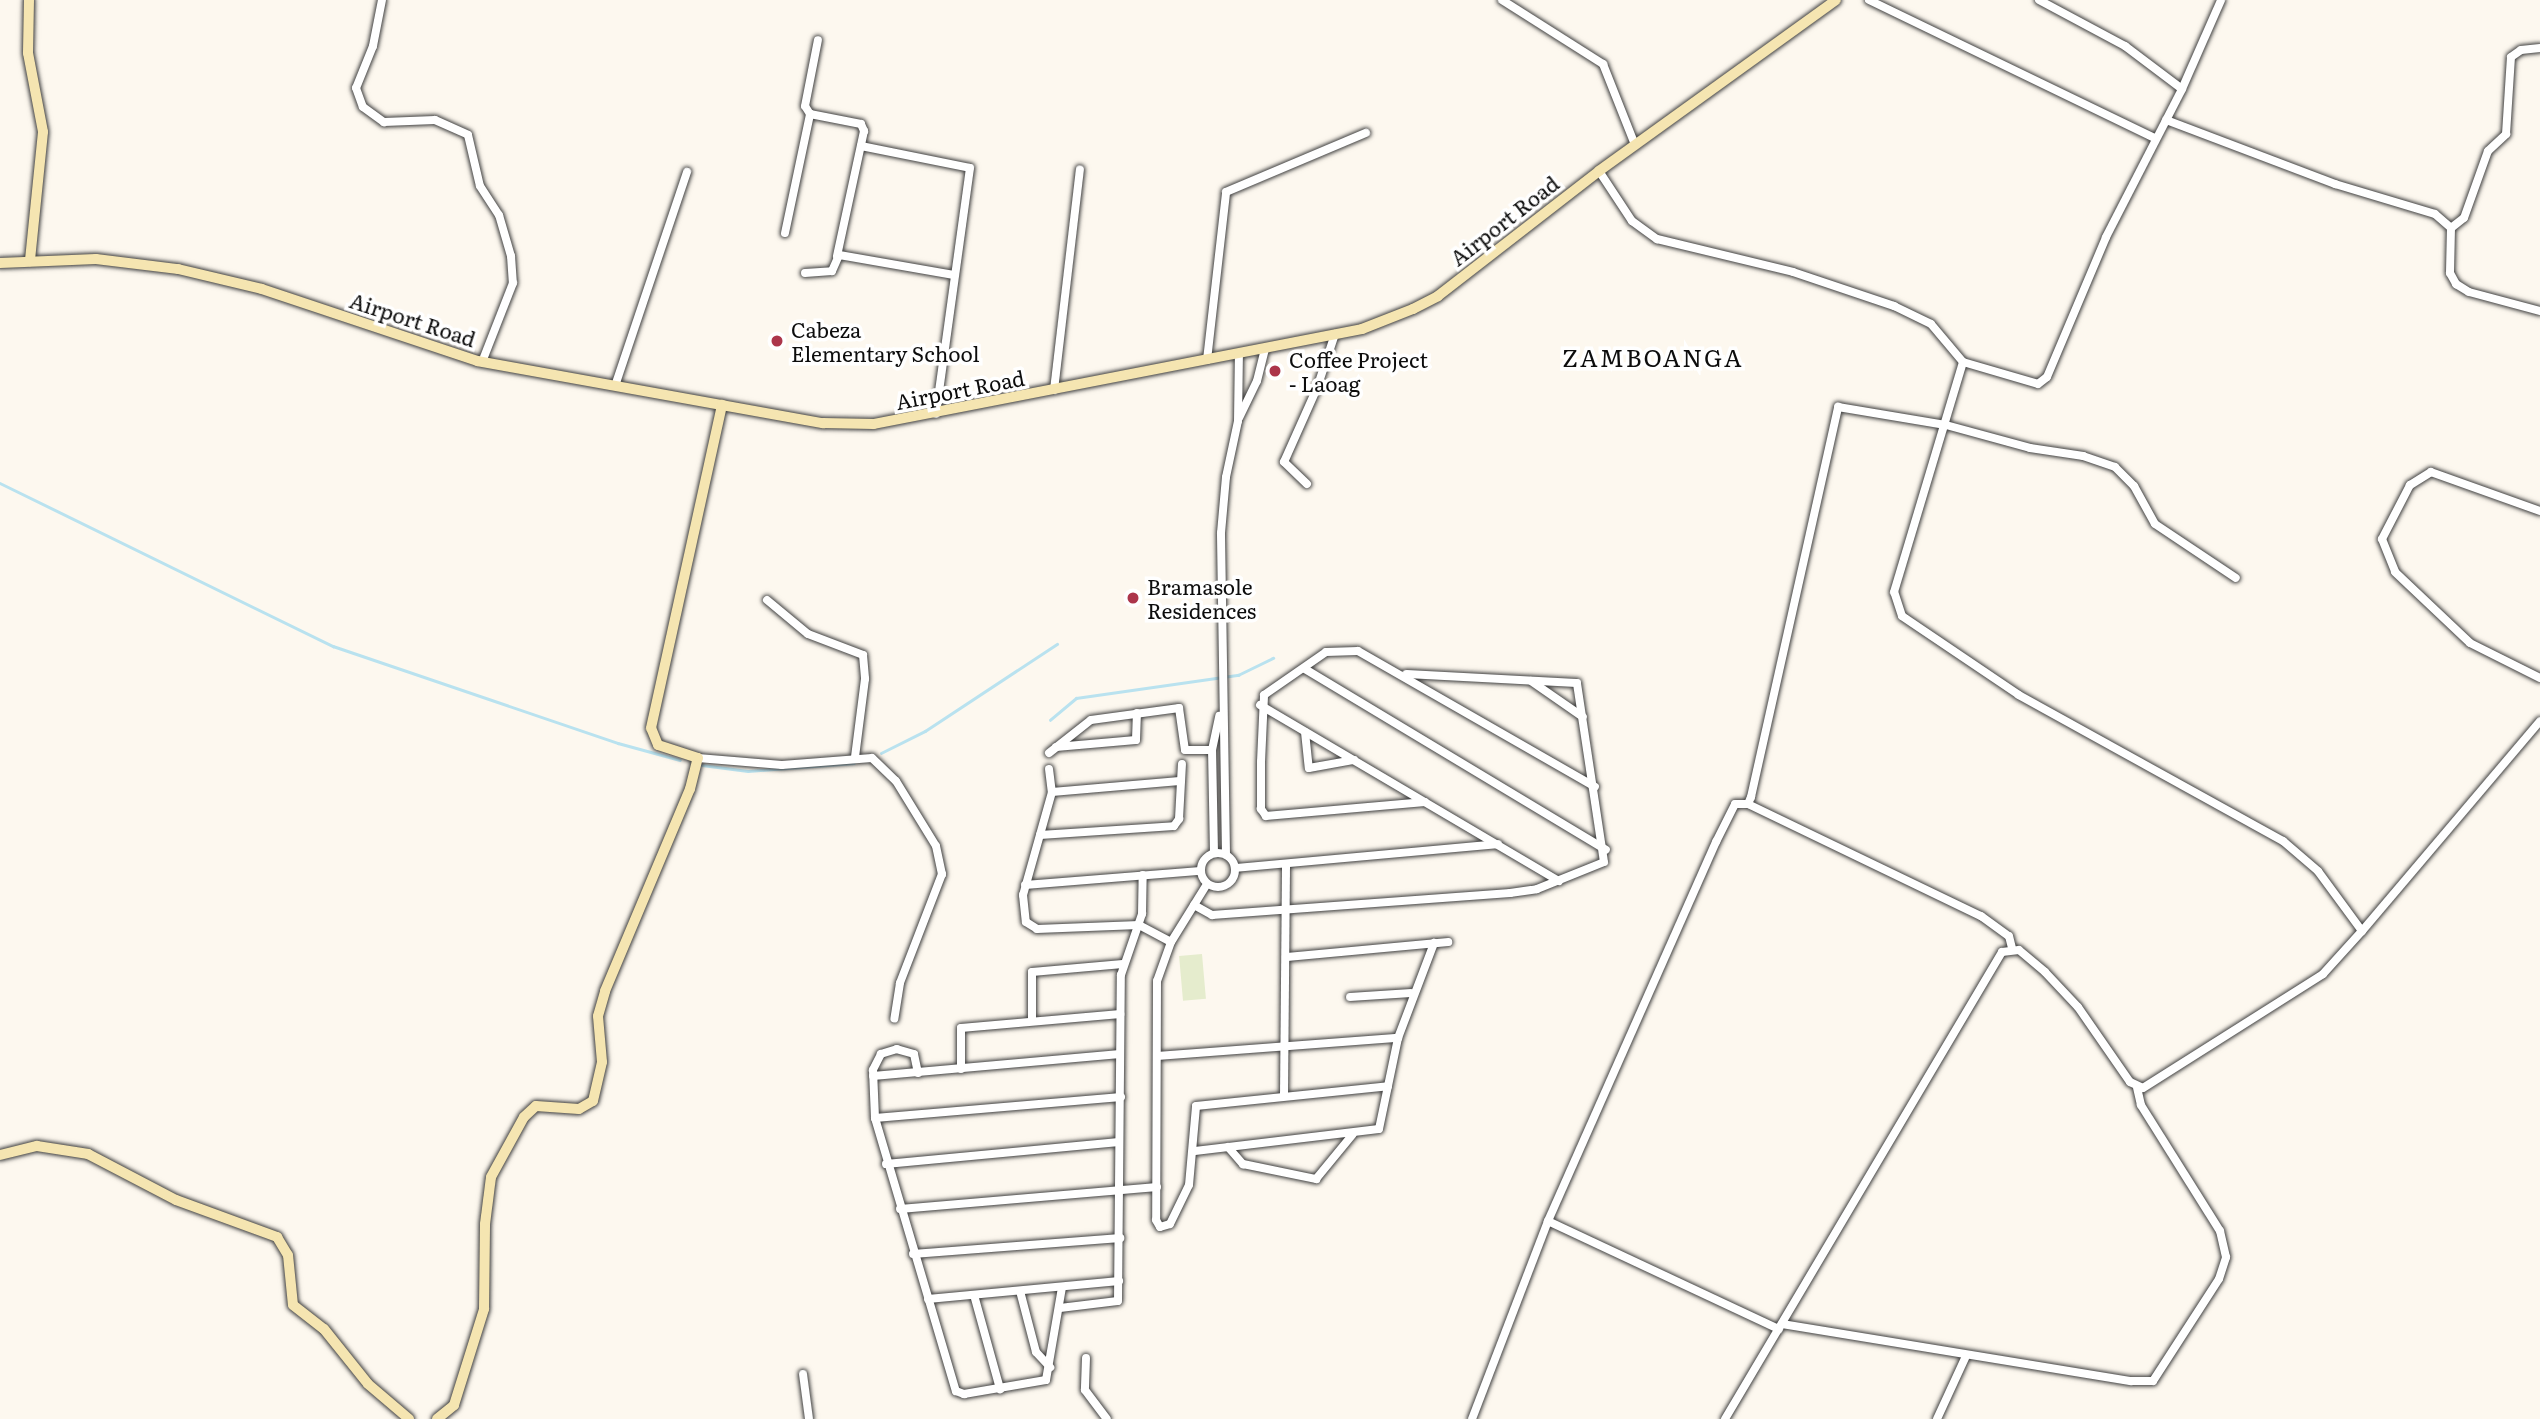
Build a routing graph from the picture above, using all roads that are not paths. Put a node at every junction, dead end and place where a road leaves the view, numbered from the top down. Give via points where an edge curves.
1 (29, 0) edge
2 (382, 0) edge
3 (1502, 0) edge
4 (1836, 0) edge
5 (1868, 0) edge
6 (2039, 0) edge
7 (2221, 0) edge
8 (818, 40) dead end
9 (2540, 48) edge
10 (2182, 89) junction
11 (810, 114) junction
12 (2166, 120) junction
13 (1366, 133) dead end
14 (2155, 138) junction
15 (1635, 145) junction
16 (861, 146) junction
17 (1080, 170) dead end
18 (1599, 171) junction
19 (687, 172) dead end
20 (2451, 228) junction
21 (785, 233) dead end
22 (838, 256) junction
23 (30, 261) junction
24 (0, 263) edge
25 (806, 273) dead end
26 (954, 275) junction
27 (2540, 311) edge
28 (1335, 334) junction
29 (1265, 348) junction
30 (1240, 353) junction
31 (1207, 360) junction
32 (482, 362) junction
33 (1963, 362) junction
34 (615, 386) junction
35 (1054, 390) junction
36 (722, 405) junction
37 (936, 414) junction
38 (1238, 421) junction
39 (1946, 425) junction
40 (1307, 484) dead end
41 (2540, 511) edge
42 (2236, 578) dead end
43 (767, 600) dead end
44 (1306, 668) junction
45 (1406, 674) junction
46 (2540, 678) edge
47 (1531, 681) junction
48 (1261, 705) junction
49 (1222, 710) junction
50 (1137, 713) junction
51 (1583, 717) junction
52 (2540, 721) edge
53 (1306, 732) junction
54 (1212, 750) junction
55 (855, 757) junction
56 (698, 758) junction
57 (1354, 760) junction
58 (1182, 764) dead end
59 (1049, 769) dead end
60 (1180, 780) junction
61 (1595, 787) junction
62 (1052, 792) junction
63 (1212, 801) junction
64 (1223, 801) junction
65 (1425, 802) junction
66 (1748, 804) junction
67 (1040, 835) junction
68 (1498, 844) junction
69 (1606, 850) junction
70 (1214, 853) junction
71 (1226, 854) junction
72 (1286, 865) junction
73 (1235, 868) junction
74 (1200, 871) junction
75 (1143, 875) junction
76 (1559, 881) junction
77 (1207, 884) junction
78 (1025, 885) junction
79 (1194, 905) junction
80 (1288, 911) junction
81 (1139, 925) junction
82 (2362, 931) junction
83 (1171, 942) junction
84 (1448, 942) dead end
85 (1433, 943) junction
86 (2012, 948) junction
87 (1287, 957) junction
88 (1123, 964) junction
89 (1411, 993) junction
90 (1350, 998) dead end
91 (1120, 1014) junction
92 (894, 1020) dead end
93 (1032, 1021) junction
94 (1398, 1038) junction
95 (1284, 1046) junction
96 (1120, 1055) junction
97 (1157, 1056) junction
98 (961, 1069) junction
99 (918, 1073) junction
100 (873, 1076) junction
101 (1388, 1086) junction
102 (2137, 1087) junction
103 (1284, 1096) junction
104 (1121, 1097) junction
105 (875, 1118) junction
106 (1353, 1134) junction
107 (1119, 1142) junction
108 (1228, 1147) junction
109 (1195, 1151) junction
110 (0, 1155) edge
111 (886, 1164) junction
112 (1157, 1187) junction
113 (1120, 1190) junction
114 (900, 1209) junction
115 (1548, 1221) junction
116 (1120, 1238) junction
117 (913, 1254) junction
118 (1119, 1281) junction
119 (1062, 1287) junction
120 (1020, 1291) junction
121 (974, 1295) junction
122 (928, 1299) junction
123 (1060, 1308) junction
124 (1780, 1326) junction
125 (1966, 1356) junction
126 (1086, 1358) dead end
127 (1050, 1367) junction
128 (803, 1374) dead end
129 (1000, 1389) junction
130 (409, 1419) edge
131 (437, 1419) edge
132 (809, 1419) edge
133 (1107, 1419) edge
134 (1472, 1419) edge
135 (1725, 1419) edge
136 (1937, 1419) edge

1 - 23 main road via 27,53 44,132
2 - 32 street via 373,47 356,88 363,107 384,122 435,120 468,135 480,186 499,215 511,256 513,283
3 - 15 street via 1603,64
4 - 15 main road, Airport Road
5 - 14 street
6 - 10 street via 2125,46
7 - 10 street
8 - 11 street via 805,106
9 - 20 street via 2521,50 2511,57 2506,134 2488,151 2464,218
10 - 12 street
11 - 16 street via 861,124
11 - 21 street
12 - 14 street
12 - 20 street via 2335,184 2435,214
13 - 31 street via 1226,192
14 - 33 street via 2106,237 2048,377 2026,384
15 - 18 main road, Airport Road
16 - 22 street
16 - 26 street via 970,168
17 - 35 street
18 - 28 main road, Airport Road via 1438,296 1387,320
18 - 33 street via 1626,213 1647,234 1682,248 1793,272 1894,306 1931,324
19 - 34 street
20 - 27 street via 2450,273 2456,284 2469,292
22 - 25 street via 832,271
22 - 26 street
23 - 24 main road, Airport Road
23 - 32 main road, Airport Road via 133,261 216,277
26 - 37 street
28 - 29 main road, Airport Road
28 - 40 street via 1284,462 1285,468
29 - 30 main road, Airport Road
29 - 38 street via 1257,381
30 - 31 main road, Airport Road
30 - 38 street
31 - 35 main road, Airport Road
32 - 34 main road, Airport Road
33 - 39 street
34 - 36 main road, Airport Road
35 - 37 main road, Airport Road
36 - 37 main road, Airport Road via 823,423 874,424
36 - 56 main road via 651,728 658,745
38 - 49 street via 1221,533
39 - 42 street via 2115,467 2134,486 2155,524
39 - 66 street via 1841,405 1836,410
39 - 82 street via 1894,592 1902,616 2019,695 2283,841 2318,871
41 - 46 street via 2431,472 2410,485 2382,540 2395,572 2470,643
43 - 55 street via 802,631 863,655 865,680
44 - 45 street via 1326,653 1350,650
44 - 48 street via 1266,691
44 - 69 street
45 - 47 street
45 - 61 street
47 - 51 street
47 - 51 street via 1577,682
48 - 53 street
48 - 65 street via 1261,809 1266,816
49 - 54 street
49 - 64 street
50 - 50 street via 1136,740 1052,750 1091,720
50 - 54 street via 1181,709 1185,750
51 - 61 street
52 - 82 street
53 - 57 street
53 - 57 street via 1309,768
54 - 63 street
55 - 56 street via 782,765
55 - 92 street via 872,758 884,766 936,846 942,864 940,881 900,983
56 - 131 main road via 690,789 605,991 598,1016 602,1062 593,1101 579,1109 536,1106 524,1117 496,1166 488,1190 484,1309 454,1405
57 - 65 street
58 - 60 street
59 - 62 street
60 - 62 street
60 - 67 street via 1179,819 1174,826
61 - 69 street
62 - 67 street
63 - 64 street
63 - 70 street
64 - 71 street
65 - 68 street
66 - 86 street via 1981,916 2009,936
66 - 115 street via 1735,804 1716,842
67 - 78 street
68 - 72 street
68 - 76 street
69 - 76 street via 1604,862
70 - 71 street
70 - 74 street via 1205,858
71 - 73 street
72 - 73 street
72 - 80 street
73 - 77 street via 1226,885
74 - 75 street
74 - 77 street
75 - 78 street
75 - 81 street
76 - 80 street via 1510,893
77 - 79 street
78 - 81 street via 1024,916 1030,928
79 - 80 street via 1212,915
79 - 83 street
80 - 87 street
81 - 83 street
81 - 88 street
82 - 102 street via 2323,974 2186,1065 2149,1086
83 - 97 street via 1157,981
84 - 85 street
85 - 87 street
85 - 89 street
86 - 102 street via 2026,954 2078,1007
86 - 124 street via 2000,954
87 - 95 street
88 - 91 street
88 - 93 street via 1032,972
89 - 90 street
89 - 94 street
91 - 93 street
91 - 96 street
93 - 98 street via 961,1028
94 - 95 street
94 - 101 street
95 - 97 street
95 - 103 street
96 - 98 street
96 - 104 street
97 - 112 street
98 - 99 street
99 - 100 street
99 - 100 street via 914,1054 892,1049 875,1061
100 - 105 street
101 - 103 street
101 - 106 street via 1378,1129
102 - 125 street via 2141,1105 2224,1242 2224,1268 2177,1347 2153,1381 2146,1383
103 - 109 street via 1196,1106
104 - 105 street
104 - 107 street
105 - 111 street
106 - 108 street
106 - 108 street via 1316,1179 1243,1164
107 - 111 street
107 - 113 street
108 - 109 street
109 - 112 street via 1189,1185 1166,1228 1156,1220
110 - 130 main road via 37,1146 88,1154 176,1200 277,1237 288,1255 293,1306 324,1329 368,1384
111 - 114 street
112 - 113 street
113 - 114 street
113 - 116 street
114 - 117 street
115 - 124 street
115 - 134 street
116 - 117 street
116 - 118 street
117 - 122 street
118 - 119 street
118 - 123 street via 1114,1304
119 - 120 street
119 - 123 street
120 - 121 street
120 - 127 street via 1036,1352
121 - 122 street
121 - 129 street
122 - 129 street via 956,1391
123 - 127 street
124 - 125 street
124 - 135 street
125 - 136 street
126 - 133 street via 1082,1383
127 - 129 street via 1044,1382
128 - 132 street

